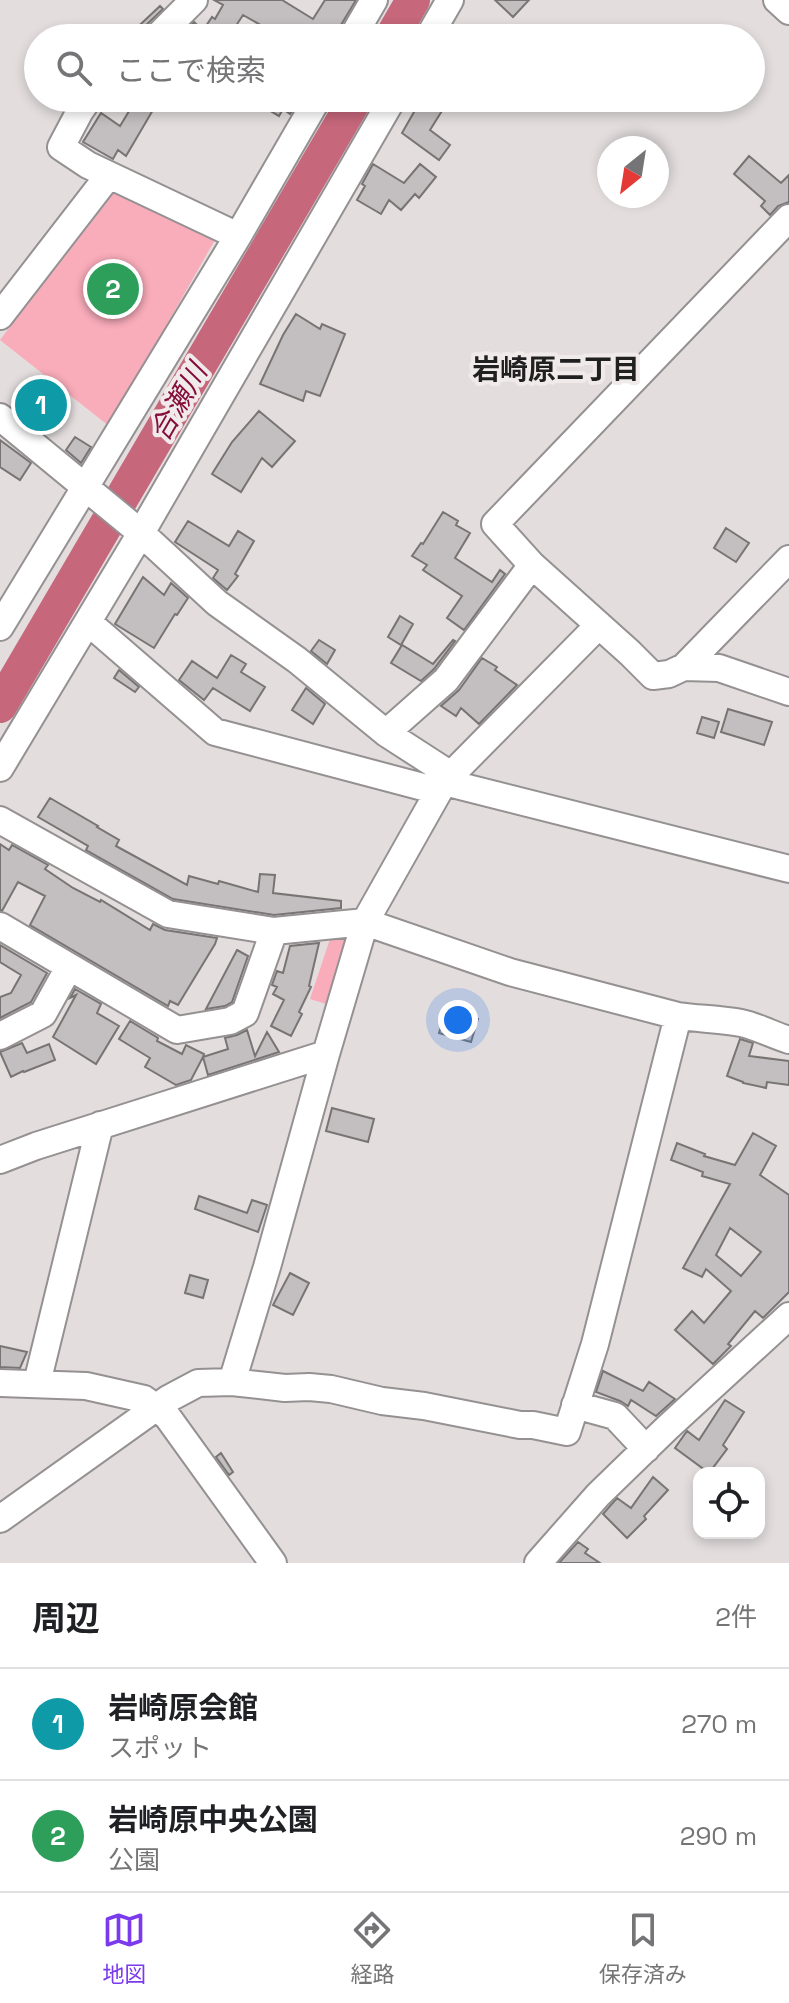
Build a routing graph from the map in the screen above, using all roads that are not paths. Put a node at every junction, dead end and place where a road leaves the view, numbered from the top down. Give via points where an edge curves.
1 (194, 0) edge
2 (374, 0) edge
3 (450, 0) edge
4 (777, 0) edge
5 (789, 11) edge
6 (170, 24) edge
7 (360, 24) edge
8 (436, 24) edge
9 (79, 112) edge
10 (310, 112) edge
11 (385, 112) edge
12 (109, 175) junction
13 (789, 218) edge
14 (238, 236) junction
15 (0, 316) edge
16 (0, 417) edge
17 (86, 487) junction
18 (137, 530) junction
19 (789, 559) edge
20 (532, 565) junction
21 (88, 622) junction
22 (599, 625) junction
23 (0, 627) edge
24 (684, 667) junction
25 (789, 690) edge
26 (386, 733) junction
27 (0, 768) edge
28 (444, 783) junction
29 (0, 820) edge
30 (789, 869) edge
31 (365, 922) junction
32 (0, 926) edge
33 (274, 931) junction
34 (69, 967) junction
35 (678, 1016) junction
36 (0, 1036) edge
37 (789, 1040) edge
38 (326, 1054) junction
39 (100, 1125) junction
40 (0, 1160) edge
41 (789, 1316) edge
42 (232, 1382) junction
43 (0, 1383) edge
44 (37, 1383) junction
45 (575, 1405) junction
46 (157, 1407) junction
47 (646, 1449) junction
48 (0, 1519) edge
49 (273, 1563) edge
50 (538, 1563) edge

1 - 6 street
2 - 7 street
3 - 8 street
4 - 5 street
9 - 12 street via 61,147
10 - 14 street
11 - 18 street
12 - 14 street
12 - 15 street
13 - 20 street via 495,524
14 - 17 street
16 - 17 street
17 - 18 street
17 - 23 street
18 - 21 street
18 - 26 street via 217,603
19 - 24 street
20 - 22 street
20 - 26 street via 446,680
21 - 27 street
21 - 28 street via 215,732
22 - 24 street via 653,676
22 - 28 street
24 - 25 street via 719,668
26 - 28 street
28 - 30 street
28 - 31 street
29 - 33 street via 168,914
31 - 33 street
31 - 35 street via 510,972
31 - 38 street
32 - 34 street
33 - 34 street via 245,1013 217,1024 177,1030
34 - 36 street via 43,1014
35 - 37 street via 743,1023
35 - 45 street
38 - 39 street
38 - 42 street
39 - 40 street
39 - 44 street
41 - 47 street
42 - 45 street via 331,1389 567,1432
42 - 46 street via 198,1383
43 - 44 street
44 - 46 street via 86,1386
45 - 47 street via 615,1416
46 - 48 street
46 - 49 street
47 - 50 street

